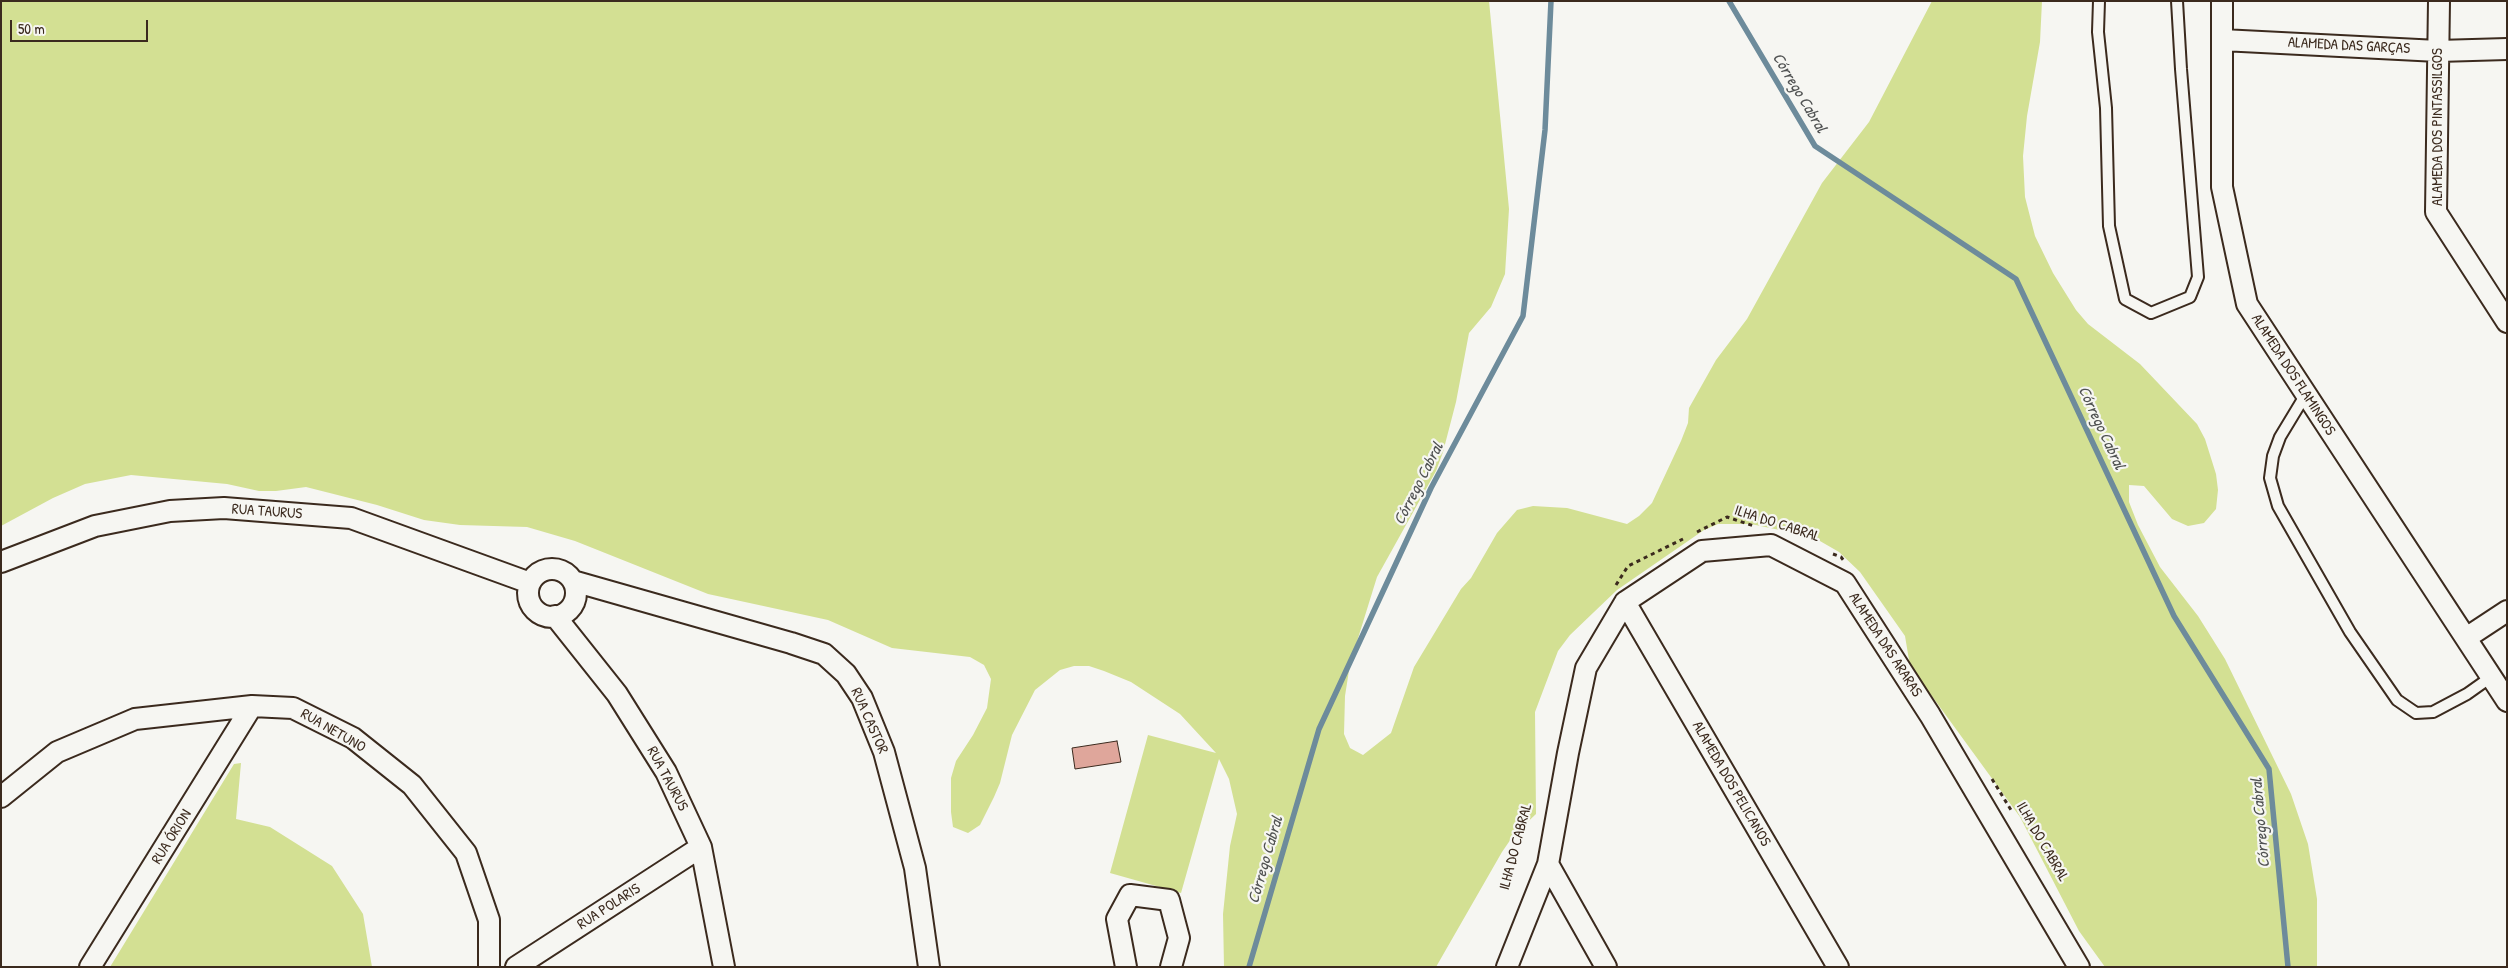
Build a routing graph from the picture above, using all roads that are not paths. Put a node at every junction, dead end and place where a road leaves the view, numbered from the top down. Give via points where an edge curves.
1 (2099, 1) edge
2 (2177, 1) edge
3 (2222, 1) edge
4 (2439, 1) edge
5 (2222, 40) junction
6 (2507, 49) edge
7 (2438, 50) junction
8 (2507, 322) edge
9 (2306, 394) junction
10 (1, 562) edge
11 (573, 581) junction
12 (530, 583) junction
13 (1619, 595) junction
14 (2507, 611) edge
15 (555, 616) junction
16 (2466, 638) junction
17 (2491, 677) junction
18 (2507, 701) edge
19 (252, 706) junction
20 (1, 797) edge
21 (701, 847) junction
22 (1548, 864) junction
23 (90, 967) edge
24 (489, 967) edge
25 (516, 967) edge
26 (724, 967) edge
27 (929, 967) edge
28 (1126, 967) edge
29 (1171, 967) edge
30 (1507, 967) edge
31 (1606, 967) edge
32 (1838, 967) edge
33 (2079, 967) edge

1 - 2 lane via 2109,226 2125,299 2152,313 2190,298 2198,277
3 - 5 street, ALAMEDA DOS FLAMINGOS
4 - 7 street, ALAMEDA DOS PINTASSILGOS
5 - 7 street, ALAMEDA DAS GARÇAS
5 - 9 street, ALAMEDA DOS FLAMINGOS via 2222,187 2247,304
6 - 7 street, ALAMEDA DAS GARÇAS
7 - 8 street, ALAMEDA DOS PINTASSILGOS via 2436,212
9 - 16 street, ALAMEDA DOS FLAMINGOS
9 - 17 lane via 2280,437 2270,478 2278,506 2350,632 2397,700 2416,713 2433,712
10 - 12 street, RUA TAURUS via 95,526 170,511 224,508 351,518
11 - 12 street via 567,574 550,568
11 - 15 street via 576,590 571,607 564,614
11 - 27 street, RUA CASTOR via 824,654 846,674 862,698 884,752 915,868
12 - 15 street via 528,595 533,607 542,615
13 - 22 street, ALAMEDA DAS ARARAS via 1586,668
13 - 32 street, ALAMEDA DOS PELICANOS
13 - 33 street, ALAMEDA DAS ARARAS via 1702,551 1771,545 1845,583 1930,715
14 - 16 street
15 - 21 street, RUA TAURUS via 617,694 666,772
16 - 17 street, ALAMEDA DOS FLAMINGOS
17 - 18 street, ALAMEDA DOS FLAMINGOS
19 - 20 street, RUA NETUNO via 135,719 57,752
19 - 23 street, RUA ÓRION
19 - 24 street, RUA NETUNO via 293,708 353,738 412,785 466,853 490,920
21 - 25 street, RUA POLARIS
21 - 26 street, RUA TAURUS
22 - 30 street, ALAMEDA DAS ARARAS
22 - 31 street
28 - 29 street via 1117,919 1130,895 1169,900 1179,938

